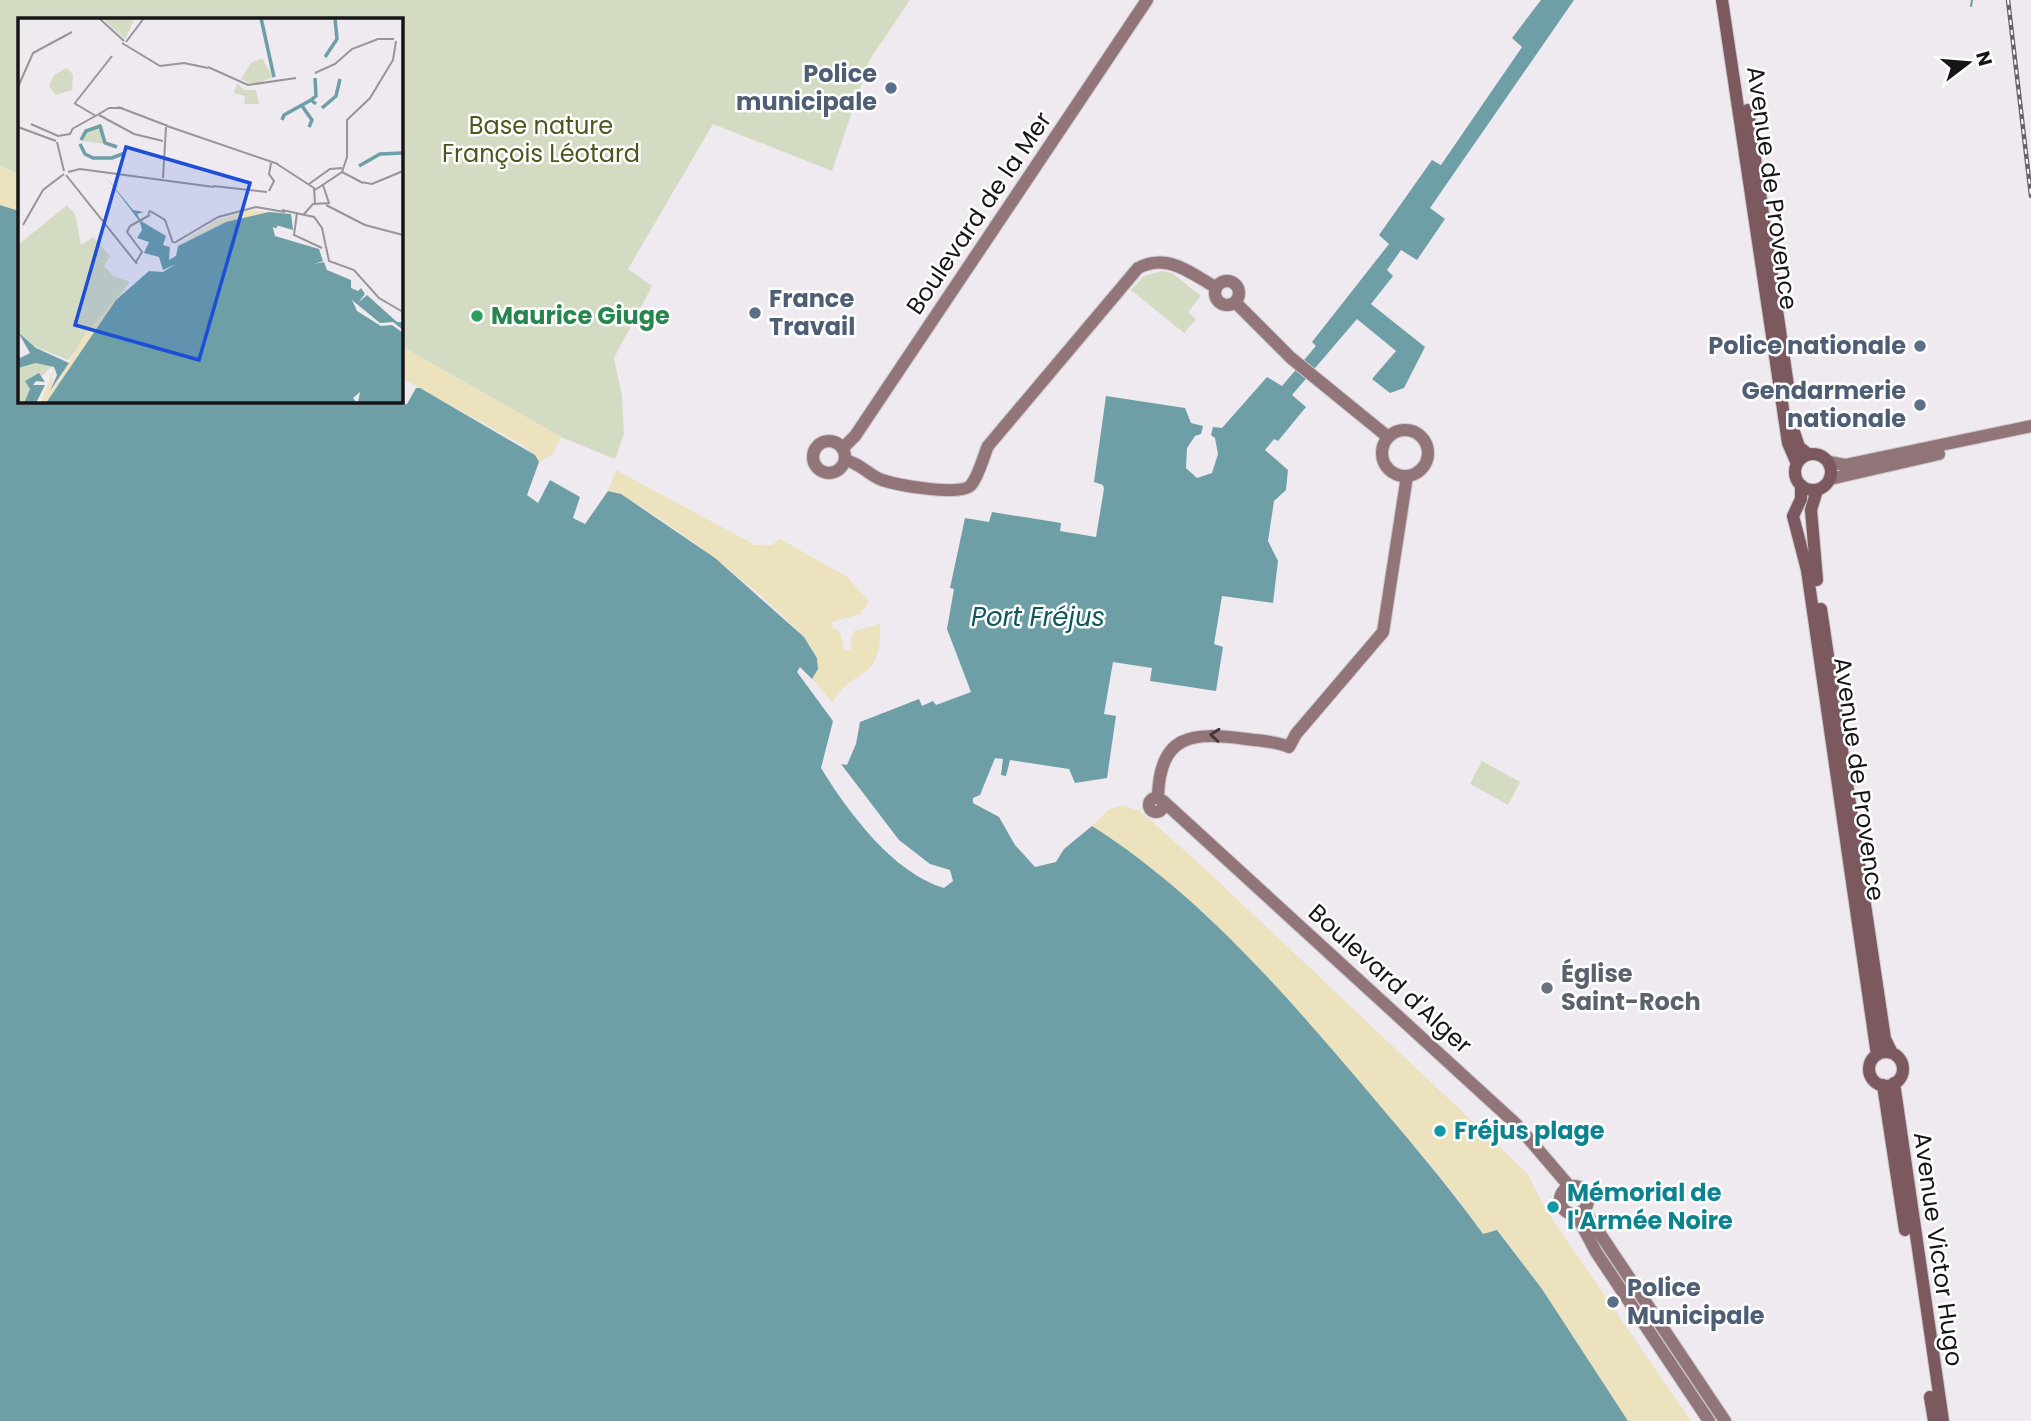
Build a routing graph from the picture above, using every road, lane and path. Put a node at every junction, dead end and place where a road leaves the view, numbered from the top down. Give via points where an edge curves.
1 (1147, 0) edge
2 (1722, 0) edge
3 (1730, 0) edge
4 (1215, 288) junction
5 (1235, 302) junction
6 (2031, 426) edge
7 (2031, 434) edge
8 (1388, 437) junction
9 (1808, 454) junction
10 (1829, 462) junction
11 (1797, 464) junction
12 (1407, 476) junction
13 (1830, 479) junction
14 (1801, 485) junction
15 (1817, 490) junction
16 (1892, 1053) junction
17 (1877, 1055) junction
18 (1888, 1084) junction
19 (1570, 1186) junction
20 (1580, 1212) junction
21 (1709, 1421) edge
22 (1725, 1421) edge
23 (1934, 1421) edge
24 (1943, 1421) edge

1 - 4 street, Boulevard de la Mer via 844,454 881,480 955,492 968,489 988,446 1138,268 1160,260 1170,262
2 - 11 main road, Avenue de Provence via 1788,443
3 - 9 main road, Avenue de Provence via 1795,439
4 - 5 street via 1219,303
4 - 5 street via 1222,281 1235,284 1239,294
5 - 8 street via 1262,333
6 - 10 street via 1845,465
7 - 13 street
8 - 12 street via 1384,463
8 - 12 street via 1408,429 1426,442 1429,451 1423,468
9 - 10 main road via 1822,455
9 - 11 main road
10 - 13 main road
11 - 14 main road via 1795,475
12 -> 19 street, Boulevard d'Alger via 1383,632 1286,745 1212,734 1182,740 1173,747 1165,760 1163,805 1516,1124
13 - 15 main road
14 - 15 main road
14 - 17 main road, Avenue de Provence via 1801,499 1794,510 1795,530 1807,570
15 - 16 main road, Avenue de Provence via 1811,510 1812,543 1885,1039
16 - 17 main road
16 - 18 main road via 1902,1066 1900,1078
17 - 18 main road via 1871,1061 1870,1074
18 - 23 main road, Avenue Victor Hugo
18 - 24 main road, Avenue Victor Hugo
19 - 20 street via 1586,1194
19 - 20 street via 1560,1201 1565,1211
20 - 21 street via 1596,1252
20 - 22 street

